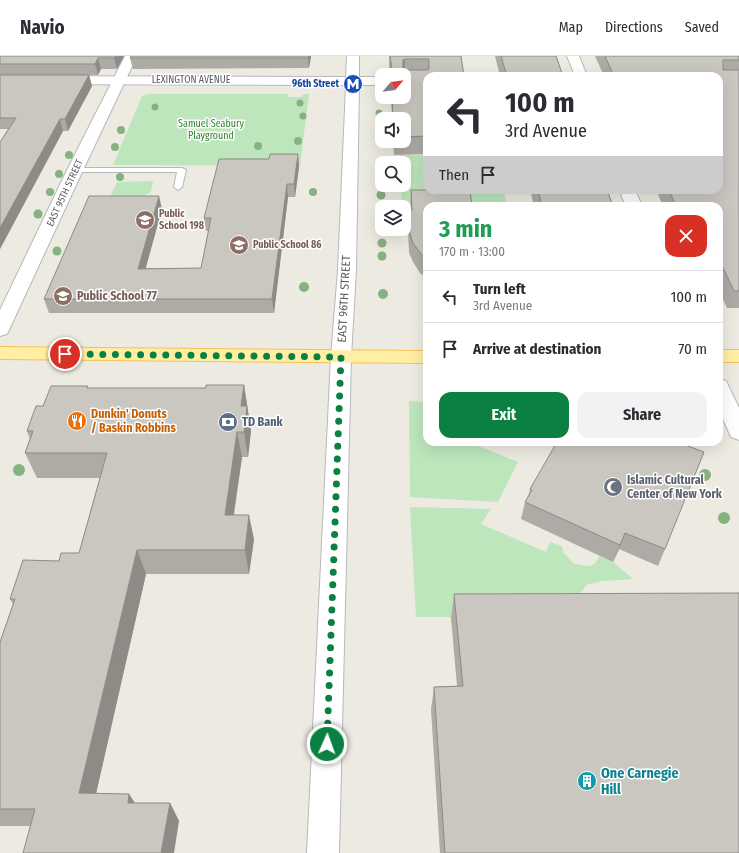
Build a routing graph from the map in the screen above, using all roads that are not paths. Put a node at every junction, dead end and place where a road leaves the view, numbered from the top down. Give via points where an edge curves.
1 (131, 56) edge
2 (353, 56) edge
3 (573, 56) edge
4 (579, 72) edge
5 (0, 80) edge
6 (120, 80) junction
7 (352, 81) junction
8 (375, 81) edge
9 (76, 170) junction
10 (178, 187) dead end
11 (0, 330) edge
12 (0, 353) edge
13 (723, 356) edge
14 (739, 356) edge
15 (341, 357) junction
16 (423, 357) edge
17 (723, 395) edge
18 (739, 432) edge
19 (323, 853) edge

1 - 6 main road, EAST 95TH STREET
2 - 7 main road, EAST 96TH STREET
3 - 4 main road
5 - 6 main road, LEXINGTON AVENUE
6 - 7 main road, LEXINGTON AVENUE
6 - 9 main road, EAST 95TH STREET
7 - 8 main road, LEXINGTON AVENUE
7 - 15 main road, EAST 96TH STREET via 347,270
9 - 10 lane via 182,170
9 - 11 main road, EAST 95TH STREET
12 - 15 main road
13 - 14 main road
15 - 16 main road
15 - 19 main road, EAST 96TH STREET
17 - 18 main road

